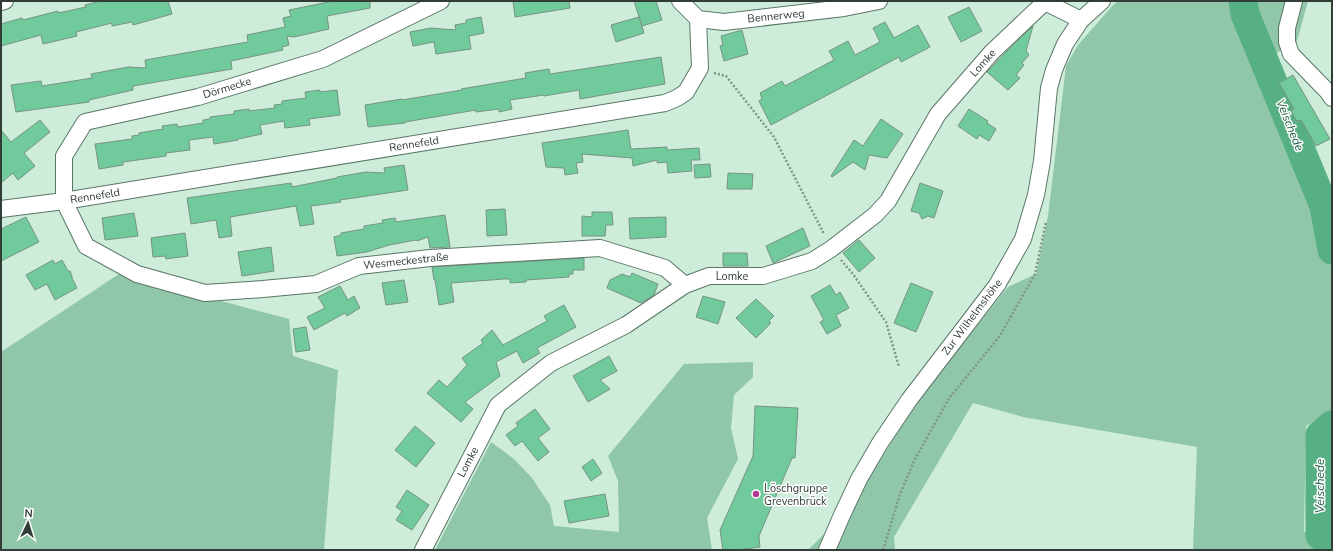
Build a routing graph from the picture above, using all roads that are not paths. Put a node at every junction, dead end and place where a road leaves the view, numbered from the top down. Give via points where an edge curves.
1 (4, 1) edge
2 (440, 1) edge
3 (680, 1) edge
4 (879, 1) edge
5 (1044, 1) edge
6 (1102, 1) edge
7 (1294, 1) edge
8 (1, 2) edge
9 (698, 18) junction
10 (1082, 20) junction
11 (1332, 98) edge
12 (64, 201) junction
13 (1, 209) edge
14 (685, 285) junction
15 (423, 550) edge
16 (827, 550) edge

1 - 8 street
2 - 12 street, Dörmecke via 323,59 198,97 85,122 64,156
3 - 9 street
4 - 9 street, Bennerweg via 844,8 724,22
5 - 10 street
5 - 14 street, Lomke via 992,52 938,114 888,201 831,249 812,261 763,276 709,276
6 - 10 street, Zur Wilhelmshöhe
7 - 11 street via 1287,28 1287,42 1291,54
9 - 12 street, Rennefeld via 700,68 686,92 665,103
10 - 16 street, Zur Wilhelmshöhe via 1065,44 1049,88 1042,161 1036,195 1023,239 997,285 909,400 880,443 859,479
12 - 13 street, Rennefeld
12 - 14 street, Wesmeckestraße via 86,246 137,274 205,293 316,284 359,266 375,264 430,258 600,248 665,268
14 - 15 street, Lomke via 626,325 551,363 498,405

